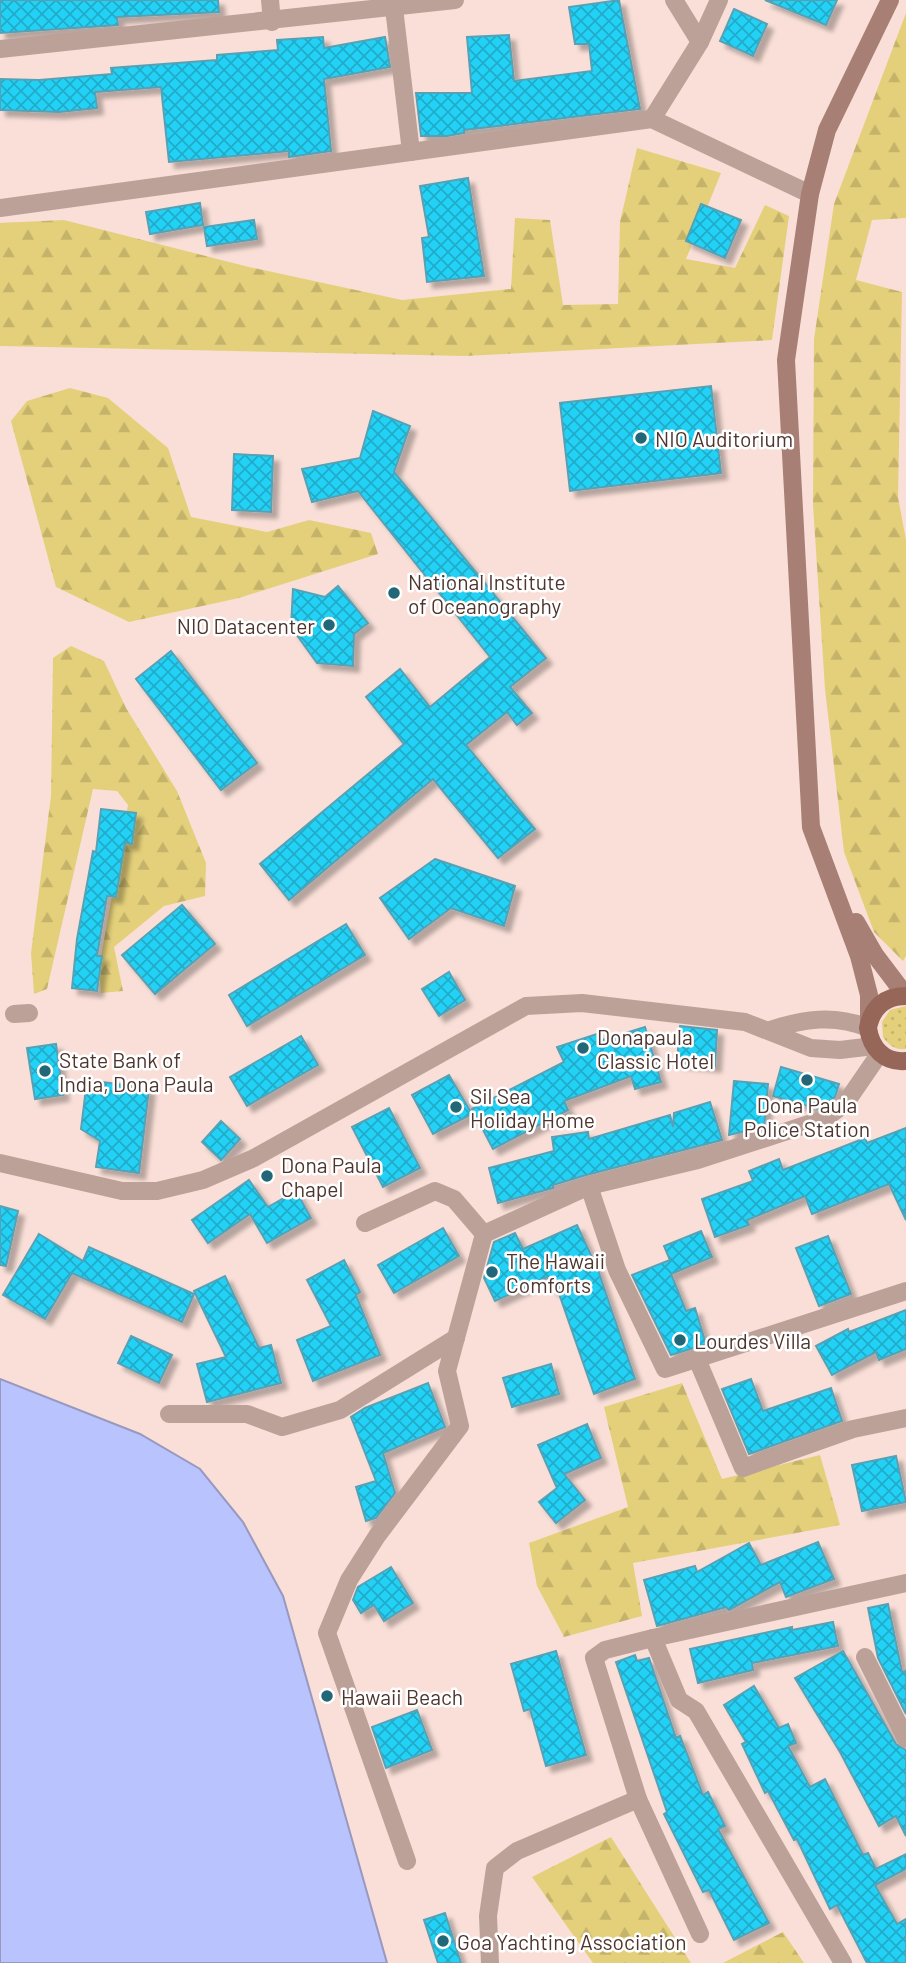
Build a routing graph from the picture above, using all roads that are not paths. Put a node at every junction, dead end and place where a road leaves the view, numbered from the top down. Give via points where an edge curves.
1 (270, 0) edge
2 (455, 0) edge
3 (674, 0) edge
4 (719, 0) edge
5 (890, 0) edge
6 (394, 8) junction
7 (272, 22) junction
8 (700, 42) junction
9 (0, 49) edge
10 (652, 119) junction
11 (411, 152) junction
12 (810, 194) junction
13 (0, 208) edge
14 (811, 827) junction
15 (906, 996) edge
16 (869, 1025) junction
17 (770, 1030) junction
18 (877, 1050) junction
19 (905, 1062) edge
20 (0, 1163) edge
21 (589, 1185) junction
22 (365, 1223) dead end
23 (484, 1234) junction
24 (906, 1292) edge
25 (456, 1338) junction
26 (697, 1359) junction
27 (169, 1413) dead end
28 (906, 1418) edge
29 (906, 1583) edge
30 (653, 1638) junction
31 (865, 1657) dead end
32 (906, 1739) edge
33 (638, 1799) junction
34 (407, 1861) dead end
35 (700, 1934) dead end
36 (490, 1963) edge
37 (843, 1963) edge

1 - 7 street
2 - 6 street
3 - 8 street
4 - 8 street
5 - 12 street via 827,130
6 - 7 street
6 - 11 street
7 - 9 street
8 - 10 street
10 - 11 street
10 - 12 street
11 - 13 street
12 - 14 street via 786,360
14 - 15 street via 858,926
14 - 16 street via 859,956 869,995
15 - 16 main road via 879,1004
16 - 17 street via 821,1019
16 - 18 main road
17 - 18 street via 811,1048
17 - 20 street via 745,1022 582,1003 526,1006 254,1158 203,1180 157,1191 122,1191
18 - 19 main road via 889,1059
18 - 21 street via 845,1104 824,1119 698,1160
21 - 23 street
21 - 26 street via 617,1270 665,1369
22 - 23 street via 435,1191 454,1199
23 - 25 street
24 - 26 street
25 - 27 street via 340,1410 282,1427 247,1414
25 - 34 street via 447,1371 460,1426 377,1536 349,1580 327,1633
26 - 28 street via 743,1468 853,1429
29 - 30 street
30 - 33 street via 605,1650 594,1658
30 - 37 street via 679,1700 695,1711
31 - 32 street
33 - 35 street
33 - 36 street via 517,1851 495,1868 488,1916

